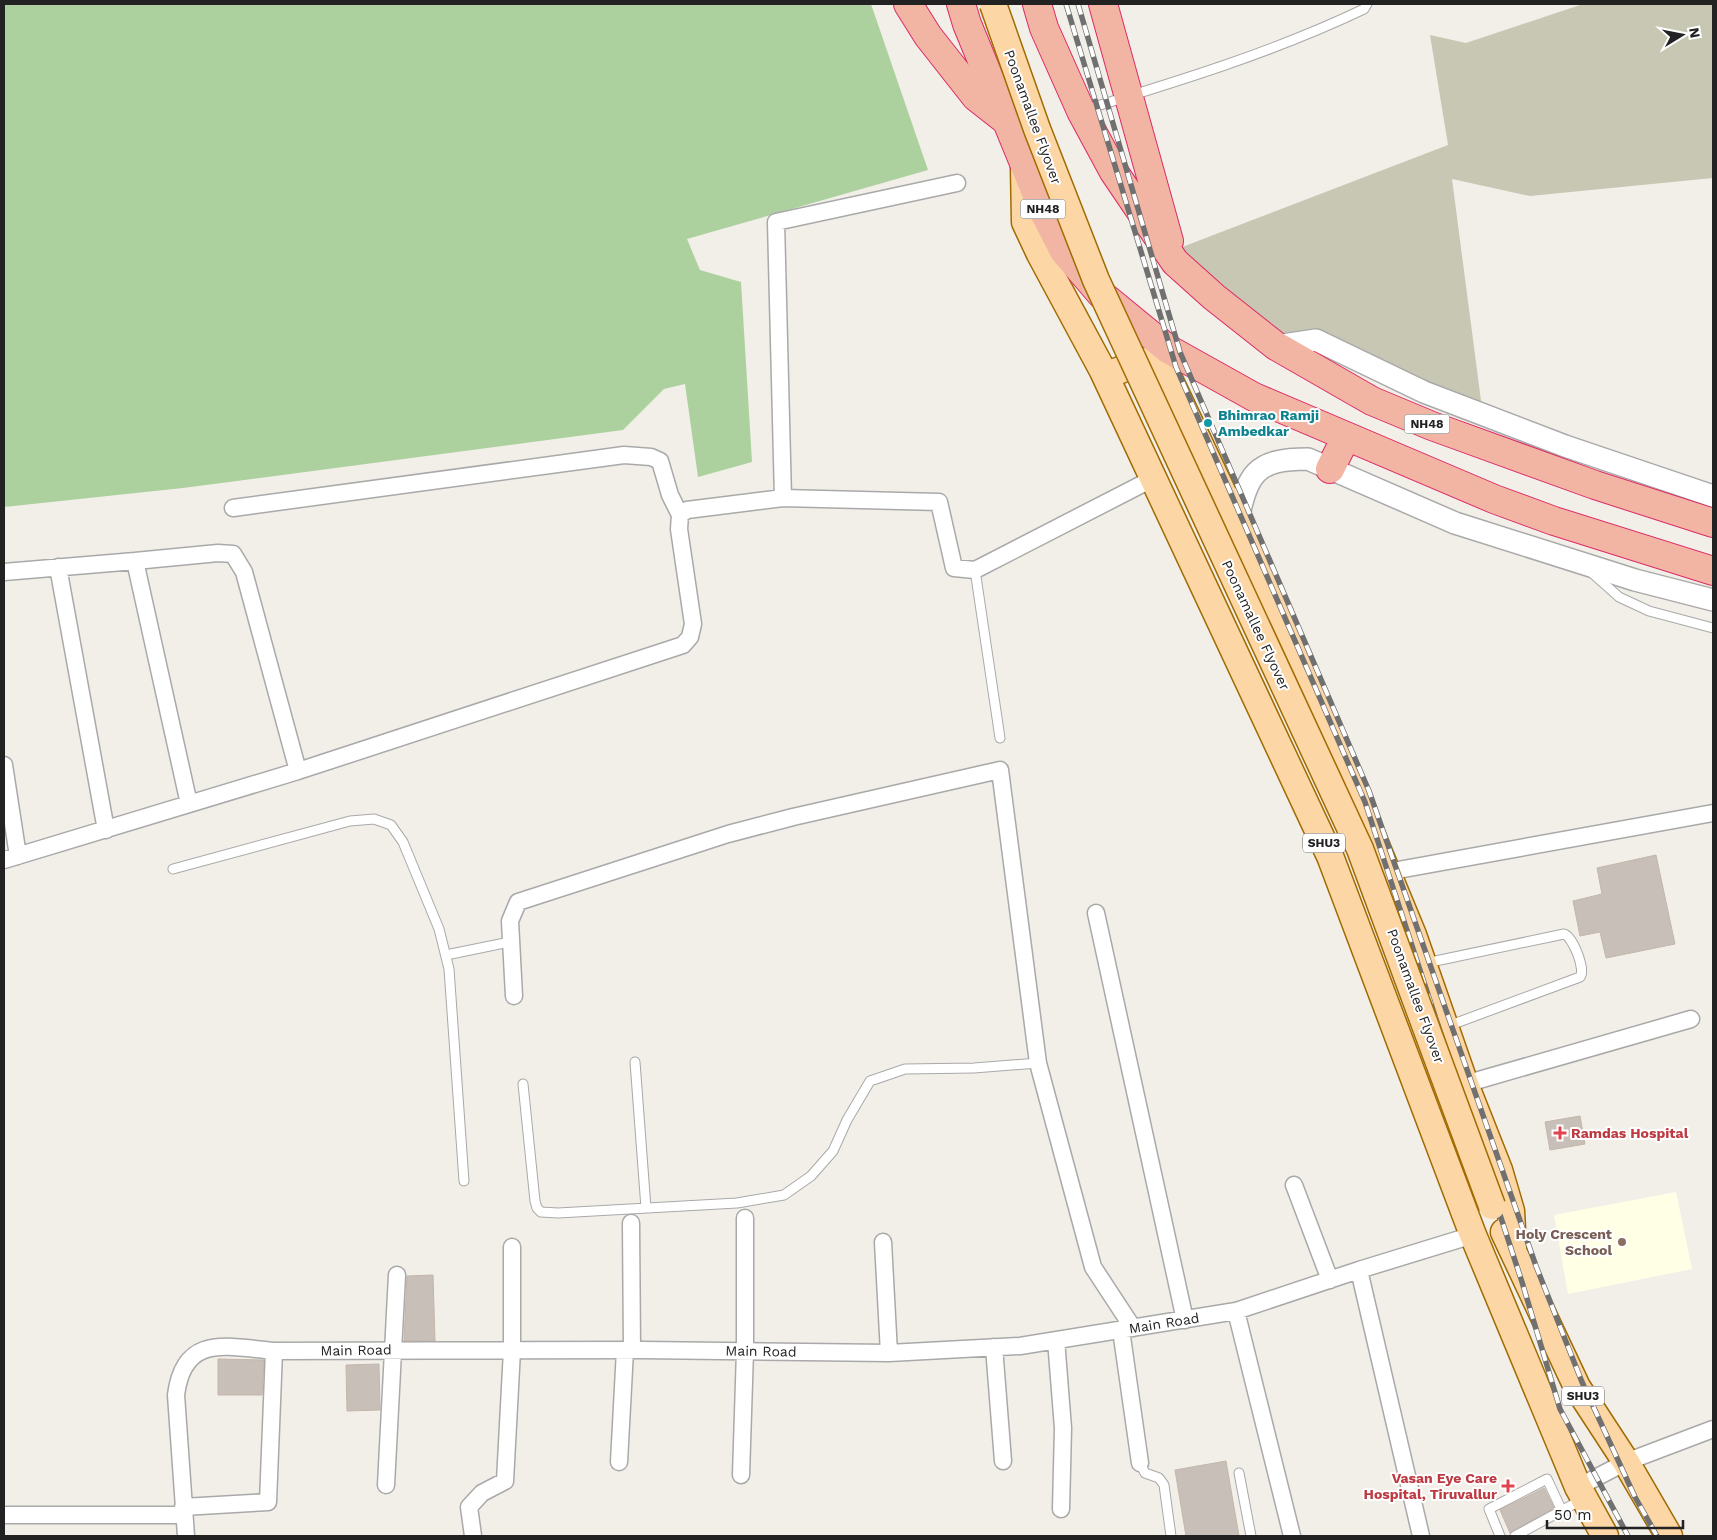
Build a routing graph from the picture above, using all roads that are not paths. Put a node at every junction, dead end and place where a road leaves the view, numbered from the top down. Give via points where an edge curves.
1 (908, 4) edge
2 (993, 4) edge
3 (1037, 4) edge
4 (1103, 4) edge
5 (1367, 4) edge
6 (960, 11) edge
7 (1129, 96) junction
8 (1081, 110) junction
9 (1006, 120) junction
10 (1024, 162) junction
11 (957, 184) dead end
12 (1175, 262) junction
13 (1276, 346) junction
14 (1105, 376) junction
15 (1346, 437) junction
16 (1330, 469) junction
17 (1154, 478) junction
18 (1713, 496) edge
19 (783, 498) junction
20 (233, 508) dead end
21 (680, 515) junction
22 (1237, 523) junction
23 (1713, 523) edge
24 (136, 560) junction
25 (1580, 563) junction
26 (58, 567) junction
27 (975, 570) junction
28 (1713, 571) edge
29 (4, 572) edge
30 (1713, 600) edge
31 (1713, 628) edge
32 (1000, 738) dead end
33 (4, 765) edge
34 (298, 771) junction
35 (189, 804) junction
36 (1713, 813) edge
37 (106, 830) junction
38 (11, 858) edge
39 (173, 869) dead end
40 (1387, 872) junction
41 (1096, 913) dead end
42 (510, 942) junction
43 (446, 955) junction
44 (1423, 963) junction
45 (514, 996) dead end
46 (1690, 1019) dead end
47 (1446, 1027) junction
48 (635, 1062) dead end
49 (1038, 1063) junction
50 (523, 1084) dead end
51 (1464, 1084) junction
52 (464, 1181) dead end
53 (1294, 1185) dead end
54 (646, 1208) junction
55 (745, 1218) dead end
56 (631, 1223) dead end
57 (1473, 1236) junction
58 (883, 1242) dead end
59 (512, 1247) dead end
60 (1512, 1248) junction
61 (1359, 1270) junction
62 (397, 1275) dead end
63 (1330, 1280) junction
64 (1236, 1312) junction
65 (1185, 1320) junction
66 (1127, 1329) junction
67 (1056, 1340) junction
68 (994, 1347) junction
69 (393, 1349) junction
70 (512, 1350) junction
71 (628, 1350) junction
72 (274, 1351) junction
73 (746, 1351) junction
74 (889, 1353) junction
75 (1713, 1429) edge
76 (1003, 1461) dead end
77 (619, 1462) dead end
78 (1626, 1462) junction
79 (1140, 1463) joint
80 (1239, 1473) dead end
81 (740, 1474) dead end
82 (386, 1485) dead end
83 (1565, 1485) junction
84 (1061, 1509) dead end
85 (183, 1511) junction
86 (4, 1515) edge
87 (186, 1536) edge
88 (473, 1536) edge
89 (1172, 1536) edge
90 (1251, 1536) edge
91 (1292, 1536) edge
92 (1420, 1536) edge
93 (1500, 1536) edge
94 (1515, 1536) edge
95 (1605, 1536) edge
96 (1669, 1536) edge

1 - 9 highway via 928,36 976,97
2 - 60 main road, Poonamallee Flyover / SHU3, bridge via 1037,130 1096,280 1360,849 1492,1206
3 - 8 highway, NH48 via 1044,28
4 - 7 highway
5 - 7 lane via 1364,9 1314,33 1200,75
6 - 9 highway, NH48
7 - 8 lane
7 - 12 highway
8 - 12 highway, NH48 via 1114,172
9 - 10 highway, NH48
10 - 14 main road, SHU3 via 1025,222
10 - 15 highway, NH48 via 1064,251 1101,294 1168,348 1214,376
11 - 19 street via 776,222
12 - 13 highway, NH48
13 - 18 street via 1316,340 1433,395 1574,449
13 - 23 highway, NH48 via 1372,401 1432,426 1595,485
14 - 17 main road, SHU3
14 - 22 main road via 1144,361 1156,366 1165,376
15 - 16 highway
15 - 28 highway, NH48 via 1554,521
16 - 22 street via 1308,459 1290,459 1262,466 1250,478
16 - 25 street via 1455,523
17 - 27 street
17 - 57 main road, SHU3 via 1330,856
19 - 21 street via 687,510
19 - 27 street via 939,502 954,568
20 - 21 street via 624,455 660,461
21 - 34 street via 679,529 693,624 690,637 683,645
22 - 40 main road via 1338,750
24 - 26 street
24 - 34 street via 233,554 244,572
24 - 35 street
25 - 30 street
25 - 31 lane via 1619,597 1649,611
26 - 29 street
26 - 37 street
27 - 32 lane
33 - 38 street
34 - 35 street
35 - 37 street
36 - 40 street
37 - 38 street
39 - 43 lane via 350,821 374,820 391,825 403,842 439,929
40 - 44 main road
41 - 65 street
42 - 43 lane
42 - 45 street
42 - 49 street via 510,921 518,902 793,816 1000,770
43 - 52 lane
44 - 47 main road
44 - 47 lane via 1564,934 1572,940 1582,969 1580,977
46 - 51 street
47 - 51 main road
48 - 54 lane
49 - 54 lane via 974,1068 905,1068 870,1081 833,1151 811,1176 784,1195 737,1203
49 - 66 street via 1093,1267
50 - 54 lane via 537,1208 541,1212 558,1213
51 - 60 main road via 1499,1170 1510,1211
53 - 63 street
55 - 73 street
56 - 71 street
57 - 61 street, Main Road
57 - 83 main road, SHU3
58 - 74 street
59 - 70 street
60 - 78 main road, SHU3 via 1577,1388
61 - 63 street, Main Road
61 - 92 street
62 - 69 street
63 - 64 street, Main Road
64 - 65 street, Main Road
64 - 91 street
65 - 66 street, Main Road
66 - 67 street, Main Road
66 - 79 street
67 - 68 street, Main Road
67 - 84 street via 1063,1428
68 - 74 street, Main Road
68 - 76 street
69 - 70 street, Main Road
69 - 72 street, Main Road
69 - 82 street
70 - 71 street, Main Road
70 - 88 street via 505,1481 482,1493 469,1507
71 - 73 street, Main Road
71 - 77 street
72 - 85 street via 268,1502
72 - 85 street, Main Road via 222,1347 198,1351 184,1363 176,1395
73 - 74 street, Main Road
73 - 81 street
75 - 78 street
78 - 83 street
78 - 96 main road, SHU3
79 - 89 lane via 1145,1473 1159,1478 1164,1485
80 - 90 lane
83 - 93 lane via 1489,1509
83 - 94 lane
83 - 95 main road, SHU3
85 - 86 street
85 - 87 street, Main Road

